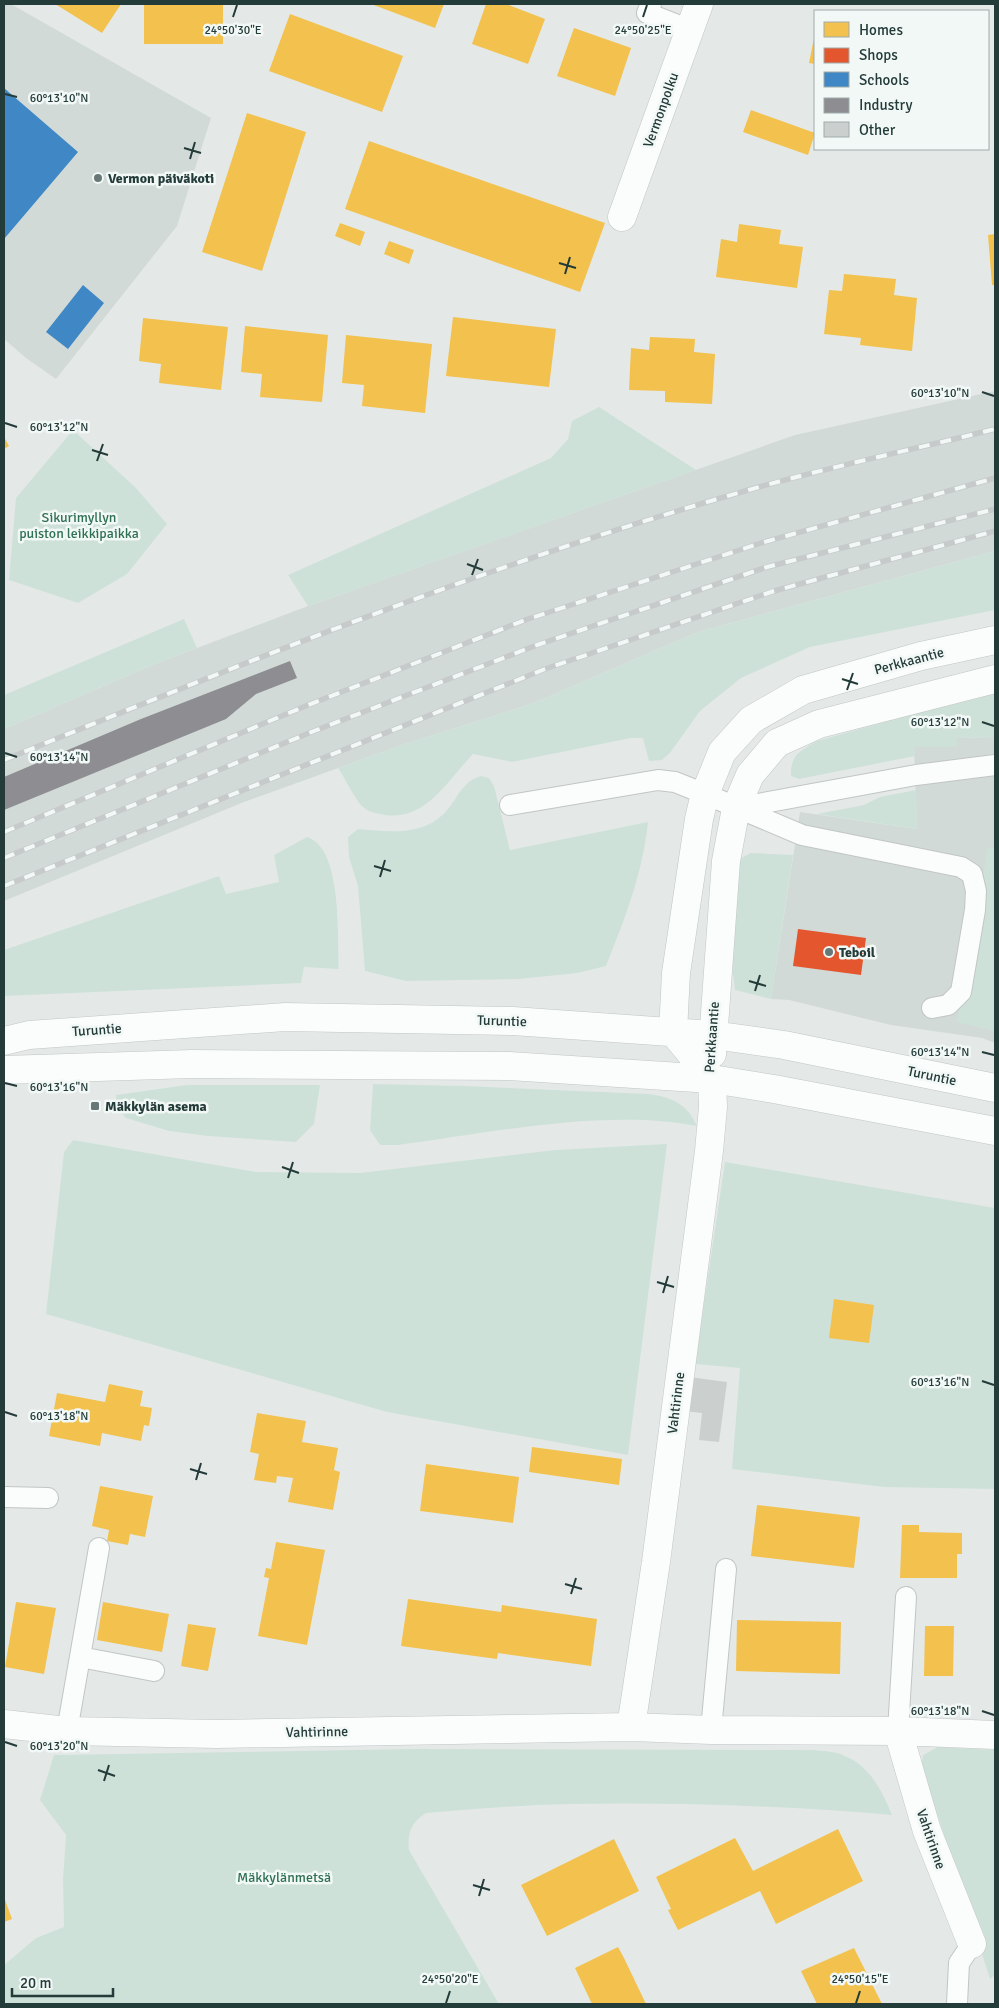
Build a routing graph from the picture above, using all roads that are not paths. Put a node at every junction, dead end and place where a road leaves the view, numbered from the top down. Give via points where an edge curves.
1 (699, 4) edge
2 (646, 5) edge
3 (690, 30) junction
4 (622, 217) dead end
5 (995, 640) edge
6 (995, 679) edge
7 (995, 765) edge
8 (705, 794) junction
9 (510, 805) dead end
10 (736, 808) junction
11 (932, 1008) dead end
12 (672, 1032) junction
13 (712, 1035) junction
14 (4, 1041) edge
15 (4, 1070) edge
16 (712, 1079) junction
17 (995, 1088) edge
18 (995, 1131) edge
19 (4, 1497) edge
20 (48, 1498) dead end
21 (99, 1548) dead end
22 (726, 1569) dead end
23 (906, 1597) dead end
24 (80, 1657) junction
25 (154, 1671) dead end
26 (4, 1724) edge
27 (631, 1727) junction
28 (711, 1730) junction
29 (67, 1731) junction
30 (898, 1731) junction
31 (995, 1735) edge
32 (972, 1944) joint
33 (957, 2004) edge

1 - 3 main road, Vermonpolku
2 - 3 lane via 648,13
3 - 4 main road, Vermonpolku
5 - 8 main road, Perkkaantie via 921,656 803,690 751,720 722,752
6 - 10 main road, Perkkaantie via 819,724 777,743 750,775
7 - 10 lane via 916,775
8 - 9 lane via 675,782 658,780
8 - 10 lane
8 - 12 main road, Perkkaantie via 676,973
10 - 11 lane via 802,835 961,867 972,874 976,891 960,992 948,1005
10 - 13 main road, Perkkaantie via 726,861
12 - 13 main road, Turuntie
12 - 14 main road, Turuntie via 513,1021 285,1017 29,1035
12 - 16 main road, Perkkaantie
13 - 16 main road, Perkkaantie
13 - 17 main road, Turuntie via 784,1045
15 - 16 main road via 192,1064 509,1066
16 - 18 main road
16 - 27 main road, Vahtirinne via 709,1151 656,1562
19 - 20 lane
21 - 24 lane
22 - 28 lane
23 - 30 lane
24 - 25 lane
24 - 29 lane
26 - 29 main road, Vahtirinne
27 - 28 main road, Vahtirinne
27 - 29 main road, Vahtirinne via 217,1734
28 - 30 main road, Vahtirinne
30 - 31 main road, Vahtirinne
30 - 32 main road, Vahtirinne via 927,1831
32 - 33 lane via 959,1963

